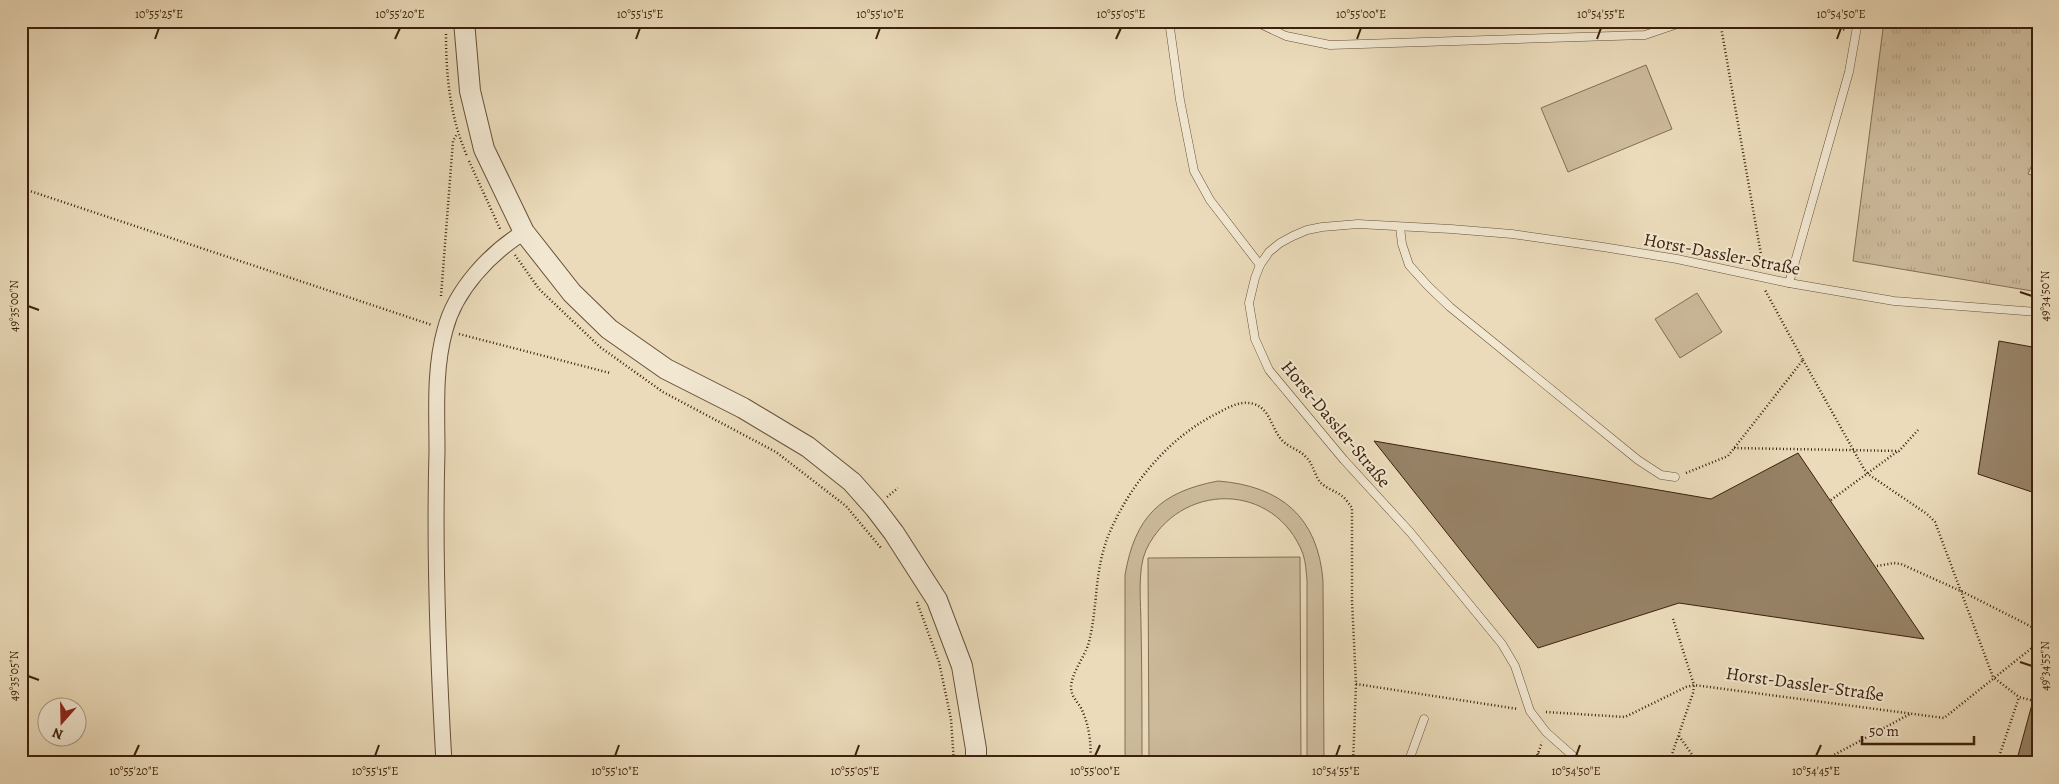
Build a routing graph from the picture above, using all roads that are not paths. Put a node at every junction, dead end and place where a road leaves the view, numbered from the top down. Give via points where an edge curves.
1 (464, 21) edge
2 (1169, 21) edge
3 (1254, 21) edge
4 (1686, 21) edge
5 (1858, 21) edge
6 (1400, 226) junction
7 (524, 232) junction
8 (1260, 265) junction
9 (1789, 283) junction
10 (2038, 312) edge
11 (1675, 477) road end
12 (1424, 719) dead end
13 (444, 763) edge
14 (976, 763) edge
15 (1408, 763) edge
16 (1581, 763) edge

1 - 7 street via 470,90 484,149
2 - 8 lane via 1194,171 1210,200
3 - 4 lane via 1286,36 1330,45 1644,35
5 - 9 lane via 1849,72
6 - 8 lane, Horst-Dassler-Straße via 1351,225 1307,230 1280,243
6 - 9 lane, Horst-Dassler-Straße via 1566,241 1677,259
6 - 11 lane via 1409,265 1444,302 1638,460 1661,475
7 - 13 street via 497,250 454,307 445,330 438,372 435,505
7 - 14 street via 572,293 609,329 666,369 743,408 808,447 852,482 875,508 937,600 962,666
8 - 16 lane, Horst-Dassler-Straße via 1249,303 1255,339 1270,370 1502,644 1515,666 1530,711 1546,732
9 - 10 lane, Horst-Dassler-Straße via 1894,301
12 - 15 lane

